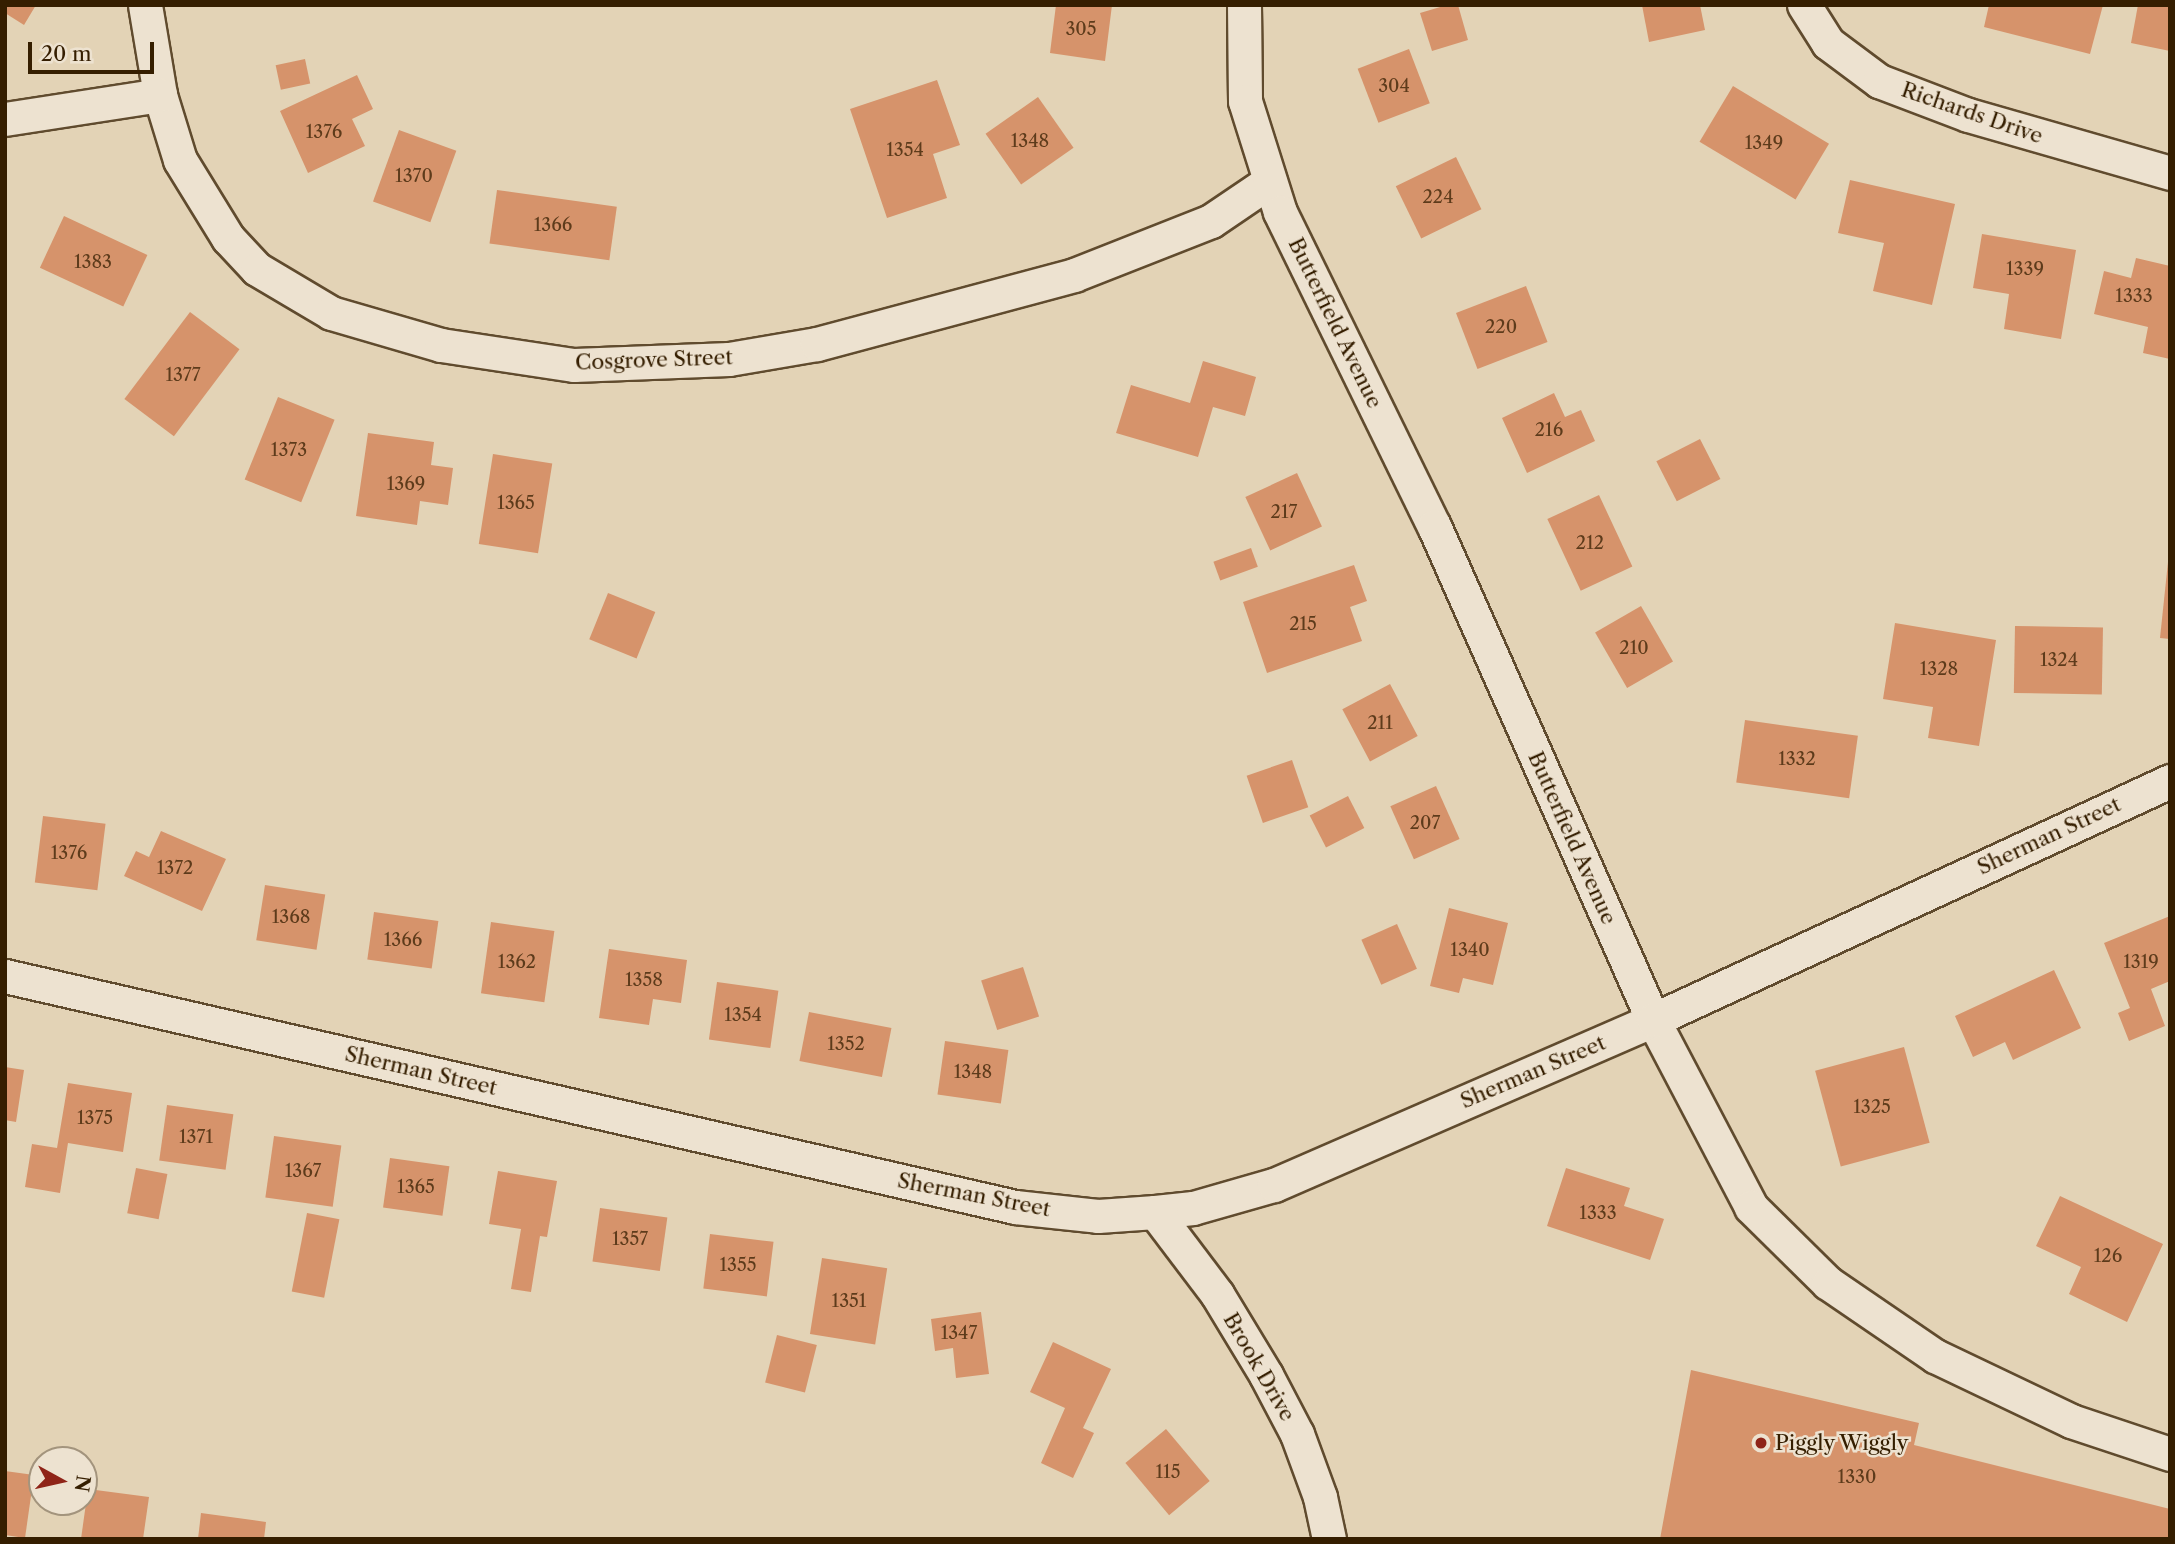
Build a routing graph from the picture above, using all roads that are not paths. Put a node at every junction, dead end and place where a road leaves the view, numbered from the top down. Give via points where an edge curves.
1 (145, 5) edge
2 (1244, 5) edge
3 (1804, 5) edge
4 (160, 95) junction
5 (5, 119) edge
6 (2170, 173) edge
7 (1270, 181) junction
8 (2170, 781) edge
9 (5, 976) edge
10 (1653, 1020) junction
11 (1156, 1212) junction
12 (2170, 1454) edge
13 (1329, 1539) edge

1 - 4 street, Cosgrove Street
2 - 7 street, Butterfield Avenue via 1245,101
3 - 6 street, Richards Drive via 1828,43 1879,81 1968,116
4 - 5 street
4 - 7 street, Cosgrove Street via 180,160 228,238 257,269 331,313 441,345 574,365 729,359 817,344 1074,275 1211,221
7 - 10 street, Butterfield Avenue via 1280,212 1434,526
8 - 10 street, Sherman Street
9 - 11 street, Sherman Street via 1015,1208 1098,1216
10 - 11 street, Sherman Street via 1274,1185 1193,1208
10 - 12 street, Butterfield Avenue via 1751,1207 1828,1283 1935,1356 2071,1421
11 - 13 street, Brook Drive via 1217,1294 1273,1387 1307,1459

